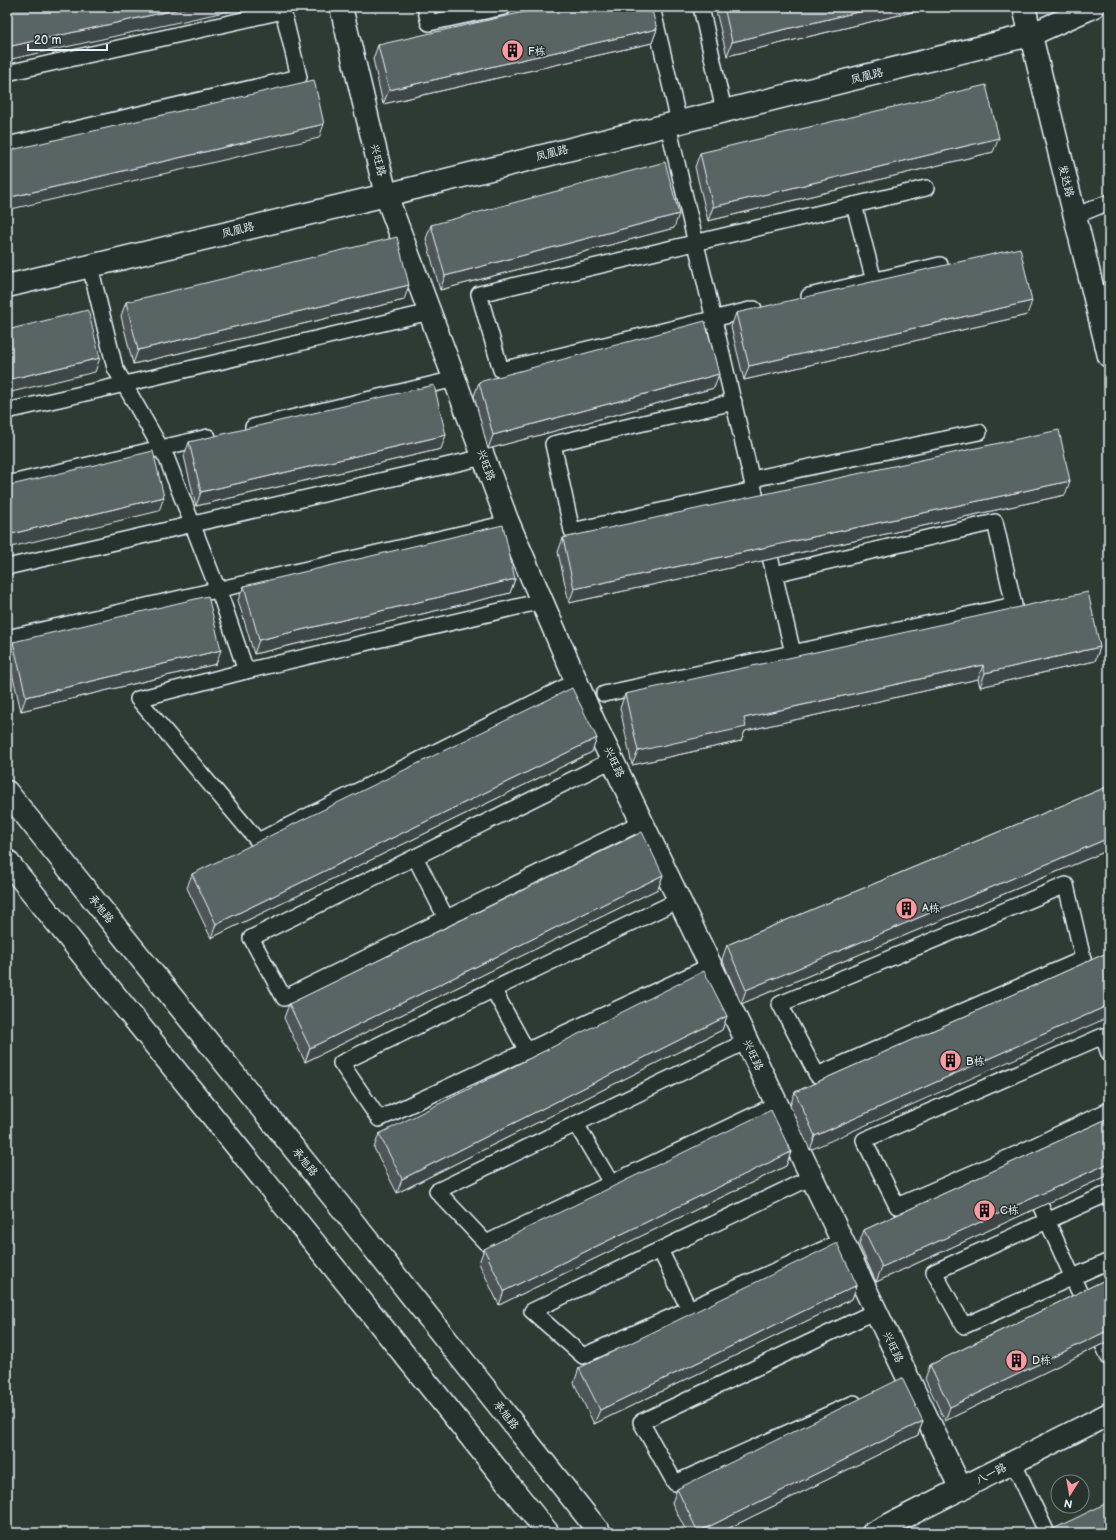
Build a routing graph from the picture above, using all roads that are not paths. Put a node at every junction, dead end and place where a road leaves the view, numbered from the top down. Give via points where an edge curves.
1 (341, 7) edge
2 (425, 7) edge
3 (504, 7) edge
4 (652, 7) edge
5 (701, 7) edge
6 (1024, 7) edge
7 (1093, 7) edge
8 (1030, 35) junction
9 (7, 73) edge
10 (724, 111) junction
11 (674, 124) junction
12 (7, 145) edge
13 (926, 188) dead end
14 (386, 195) junction
15 (1109, 202) edge
16 (854, 205) junction
17 (1075, 216) junction
18 (696, 243) junction
19 (940, 265) edge
20 (90, 266) junction
21 (874, 281) junction
22 (7, 286) edge
23 (798, 299) edge
24 (767, 306) edge
25 (430, 312) junction
26 (714, 319) junction
27 (1109, 356) edge
28 (455, 380) junction
29 (125, 384) junction
30 (734, 402) junction
31 (7, 411) edge
32 (238, 430) edge
33 (979, 432) dead end
34 (223, 434) edge
35 (161, 448) junction
36 (484, 457) junction
37 (7, 484) edge
38 (753, 485) junction
39 (508, 523) junction
40 (193, 525) junction
41 (7, 567) edge
42 (774, 574) junction
43 (218, 589) junction
44 (542, 601) junction
45 (7, 638) edge
46 (793, 653) junction
47 (246, 671) junction
48 (576, 682) junction
49 (604, 694) dead end
50 (612, 760) junction
51 (7, 792) edge
52 (642, 822) junction
53 (415, 857) junction
54 (7, 860) edge
55 (679, 900) junction
56 (446, 918) junction
57 (710, 966) junction
58 (493, 989) junction
59 (955, 1014) junction
60 (962, 1028) edge
61 (747, 1041) junction
62 (527, 1051) junction
63 (1109, 1054) edge
64 (981, 1072) edge
65 (988, 1086) junction
66 (777, 1104) junction
67 (1109, 1110) edge
68 (576, 1124) junction
69 (1022, 1165) junction
70 (812, 1177) junction
71 (611, 1183) junction
72 (1109, 1193) edge
73 (1047, 1222) junction
74 (842, 1241) junction
75 (660, 1250) junction
76 (1109, 1261) edge
77 (1072, 1277) junction
78 (689, 1309) junction
79 (876, 1311) junction
80 (1109, 1358) edge
81 (864, 1398) edge
82 (1109, 1414) edge
83 (1013, 1462) junction
84 (961, 1489) junction
85 (548, 1533) edge
86 (600, 1533) edge
87 (873, 1533) edge
88 (1047, 1533) edge

1 - 14 street, 兴旺路
2 - 3 lane via 429,22
4 - 11 lane
5 - 10 lane
6 - 8 street, 发达路
7 - 8 street, 凤凰路
8 - 10 street, 凤凰路
8 - 17 street, 发达路
9 - 12 lane via 283,11 299,77
10 - 11 street, 凤凰路
11 - 14 street, 凤凰路
11 - 18 lane
13 - 16 lane
14 - 20 street, 凤凰路
14 - 25 street, 兴旺路
15 - 17 lane
16 - 18 lane
16 - 21 lane
17 - 27 street, 发达路
18 - 26 lane
18 - 26 lane via 479,294 501,370
19 - 21 lane
20 - 22 street, 凤凰路
20 - 29 lane via 115,368
21 - 23 lane
24 - 26 lane
25 - 28 street, 兴旺路
25 - 29 lane
26 - 30 lane
28 - 32 lane
28 - 36 street, 兴旺路
29 - 31 lane
29 - 35 lane
30 - 38 lane
30 - 38 lane via 553,444 572,531
33 - 38 lane
34 - 35 lane
35 - 37 lane
35 - 40 lane
36 - 39 street, 兴旺路
36 - 40 lane
38 - 42 lane
39 - 43 lane
39 - 44 street, 兴旺路
40 - 41 lane
40 - 43 lane
42 - 46 lane
42 - 46 lane via 995,522 1014,605
43 - 45 lane
43 - 47 lane
44 - 47 lane
44 - 48 street, 兴旺路
46 - 49 lane
47 - 48 lane via 138,699 258,841
48 - 50 street, 兴旺路
50 - 52 street, 兴旺路
50 - 53 lane
51 - 86 street, 承旭路
52 - 55 street, 兴旺路
52 - 56 lane
53 - 56 lane
53 - 56 lane via 251,938 284,998
54 - 85 street
55 - 57 street, 兴旺路
55 - 58 lane
57 - 61 street, 兴旺路
57 - 62 lane
58 - 62 lane
58 - 62 lane via 341,1063 379,1119
59 - 59 lane via 1083,959 1066,885 780,1004 817,1075
59 - 60 lane
61 - 66 street, 兴旺路
61 - 68 lane
63 - 65 lane via 1103,1036
64 - 65 lane
65 - 69 lane via 864,1140 897,1206
66 - 70 street, 兴旺路
66 - 71 lane
67 - 69 lane
68 - 71 lane
68 - 71 lane via 437,1191 486,1243
69 - 73 lane
70 - 74 street, 兴旺路
70 - 75 lane
72 - 73 lane
73 - 77 lane
73 - 77 lane via 934,1272 964,1326
74 - 78 lane
74 - 79 street, 兴旺路
75 - 78 lane
75 - 78 lane via 532,1312 583,1356
76 - 77 lane
77 - 80 lane
79 - 81 lane via 641,1422 675,1483
79 - 84 street, 兴旺路 via 900,1382
82 - 83 street, 八一路
83 - 84 street, 八一路
83 - 88 lane
84 - 87 street, 八一路

